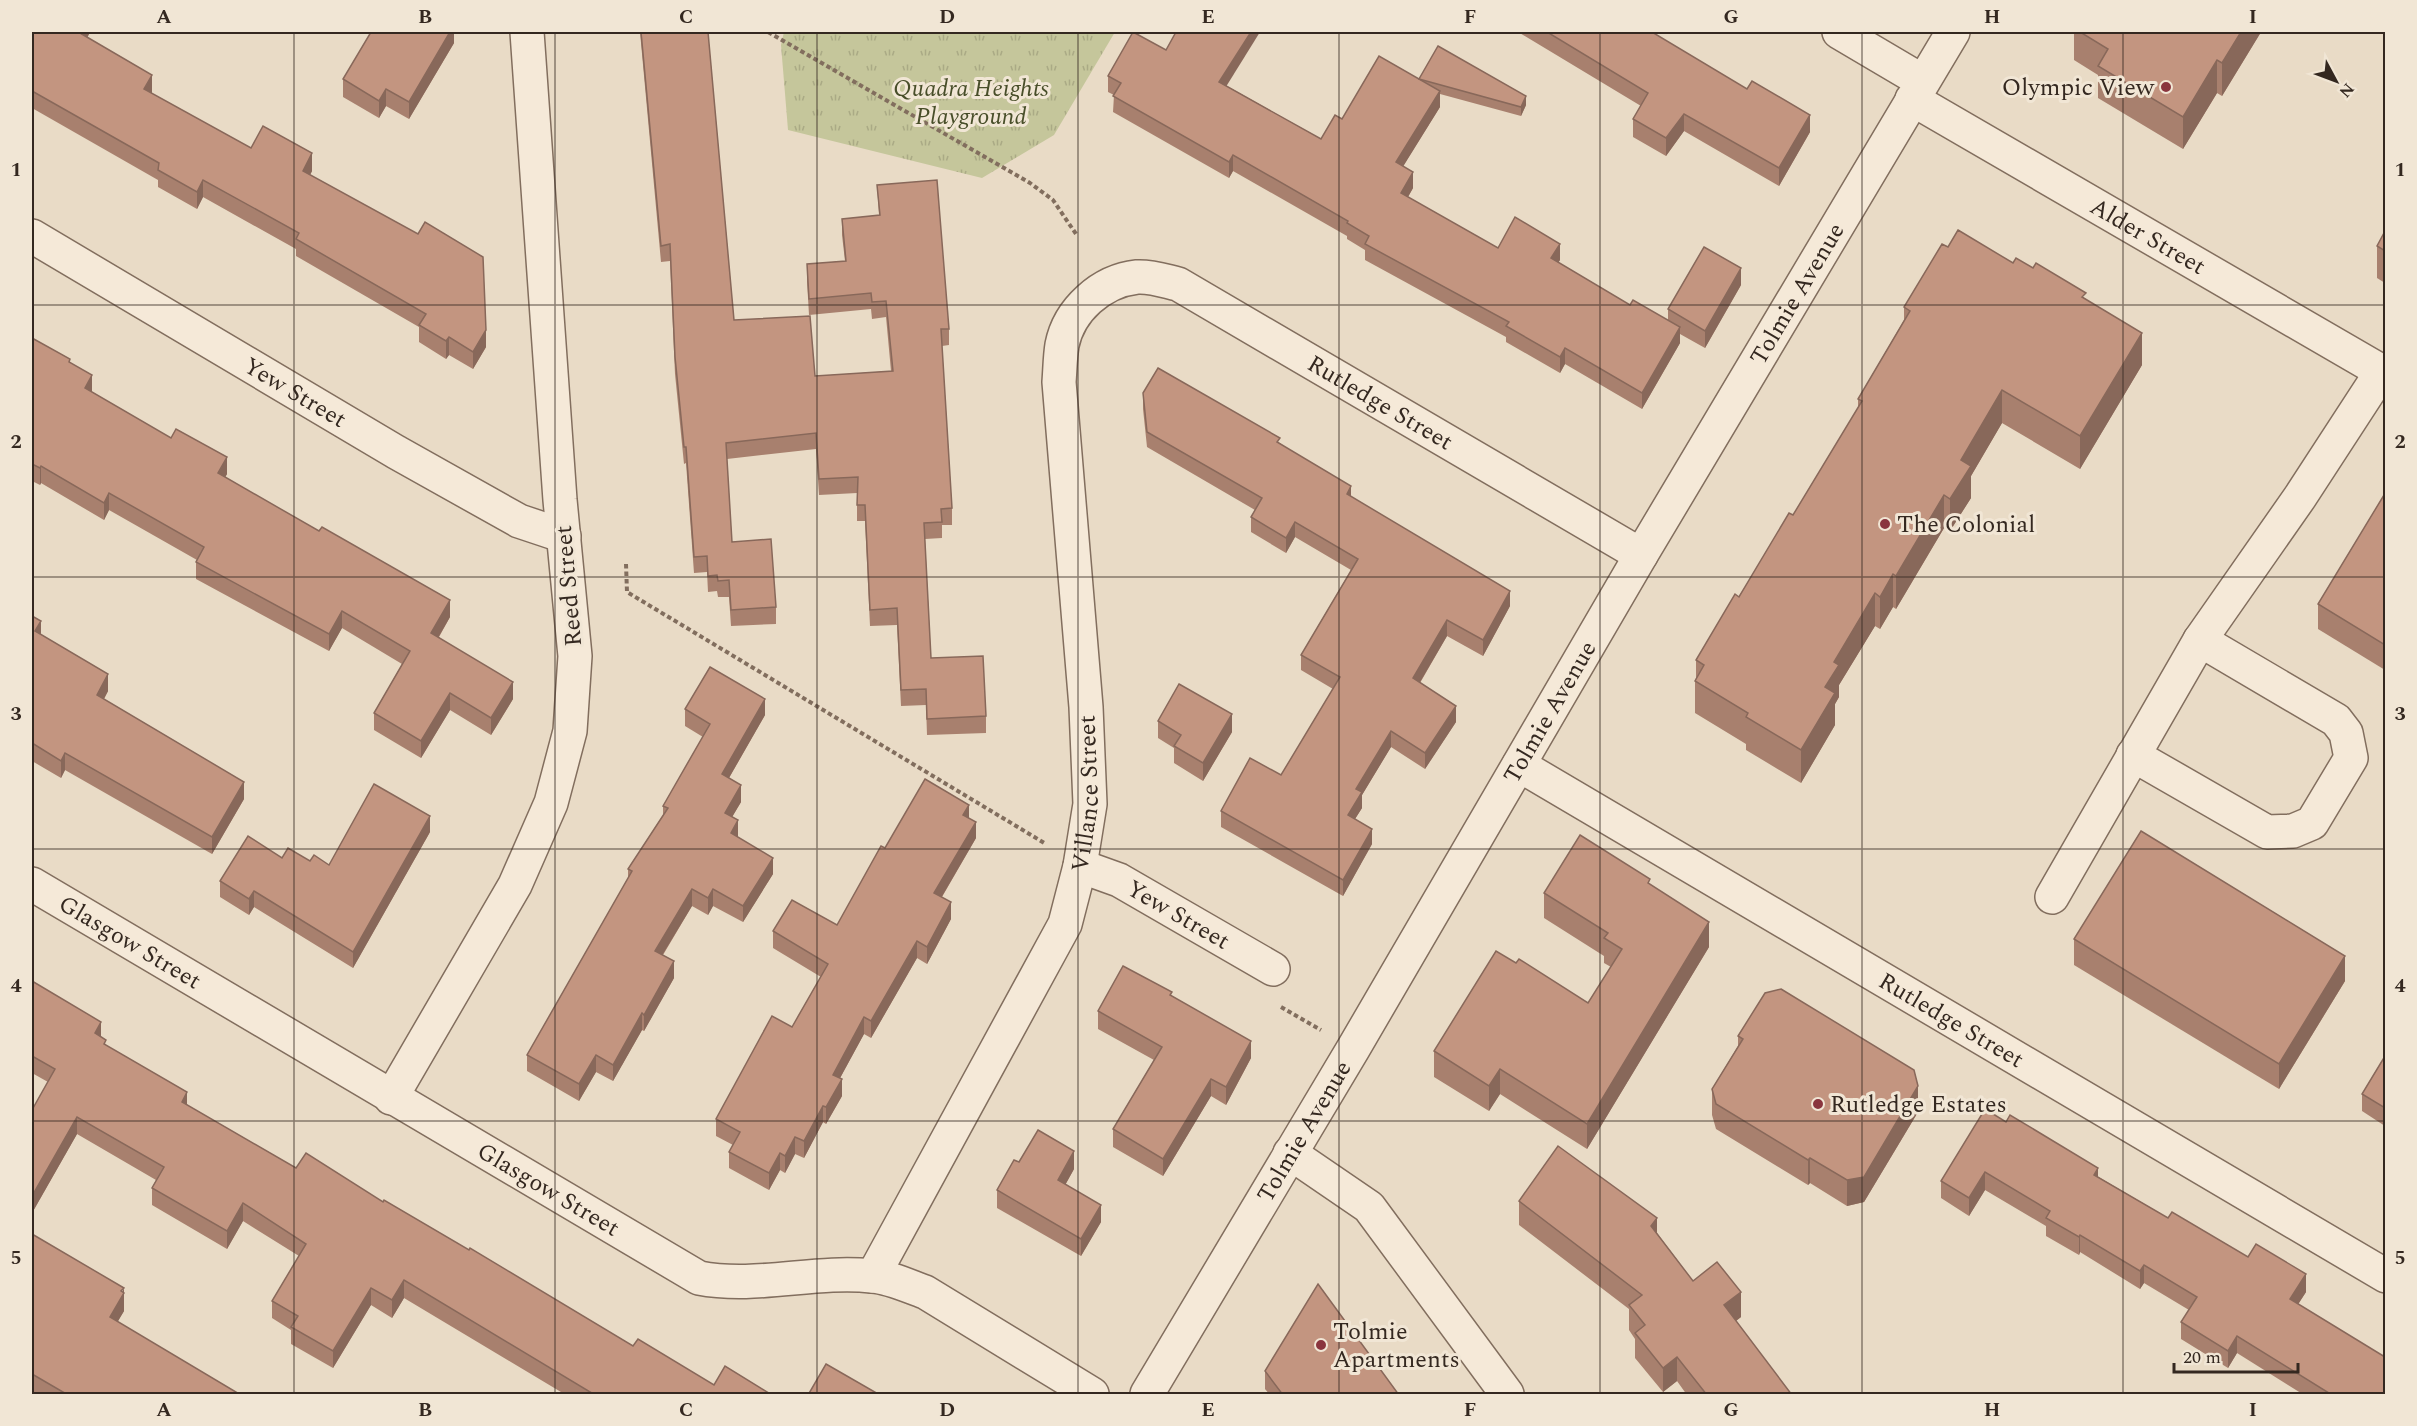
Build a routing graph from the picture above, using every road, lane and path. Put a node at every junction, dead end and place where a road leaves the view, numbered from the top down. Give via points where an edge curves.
1 (527, 32) edge
2 (768, 32) edge
3 (1839, 32) edge
4 (1953, 32) edge
5 (1917, 90) junction
6 (1076, 234) dead end
7 (32, 236) edge
8 (1113, 282) joint
9 (2384, 372) edge
10 (564, 536) junction
11 (1641, 555) junction
12 (626, 564) dead end
13 (2200, 640) junction
14 (2133, 755) junction
15 (1520, 765) junction
16 (1080, 866) junction
17 (32, 884) edge
18 (2052, 897) dead end
19 (1273, 969) dead end
20 (392, 1098) junction
21 (1290, 1153) junction
22 (873, 1276) junction
23 (2385, 1276) edge
24 (1092, 1395) edge
25 (1147, 1395) edge
26 (1508, 1395) edge

1 - 10 street, Reed Street
2 - 6 path via 1030,183 1053,200
3 - 5 street, Alder Street
4 - 5 street, Tolmie Avenue
5 - 9 street, Alder Street
5 - 11 street, Tolmie Avenue
7 - 10 street, Yew Street via 396,452 519,521
8 - 11 street, Rutledge Street via 1138,277 1179,284
8 - 16 street, Villance Street via 1092,297 1068,326 1059,382 1086,707 1090,804
9 - 13 street
10 - 20 street, Reed Street via 575,656 570,731 551,803 515,885
11 - 15 street, Tolmie Avenue
12 - 16 path via 627,592
13 - 14 street
13 - 14 street via 2336,720 2346,733 2351,758 2312,823 2293,831 2267,832
14 - 18 street
15 - 21 street, Tolmie Avenue
15 - 23 street, Rutledge Street
16 - 19 street, Yew Street via 1119,880
16 - 22 street, Villance Street via 1065,924
17 - 20 street, Glasgow Street
20 - 22 street, Glasgow Street via 699,1278 726,1283
21 - 25 street, Tolmie Avenue
21 - 26 street via 1369,1207
22 - 24 street, Glasgow Street via 925,1292

